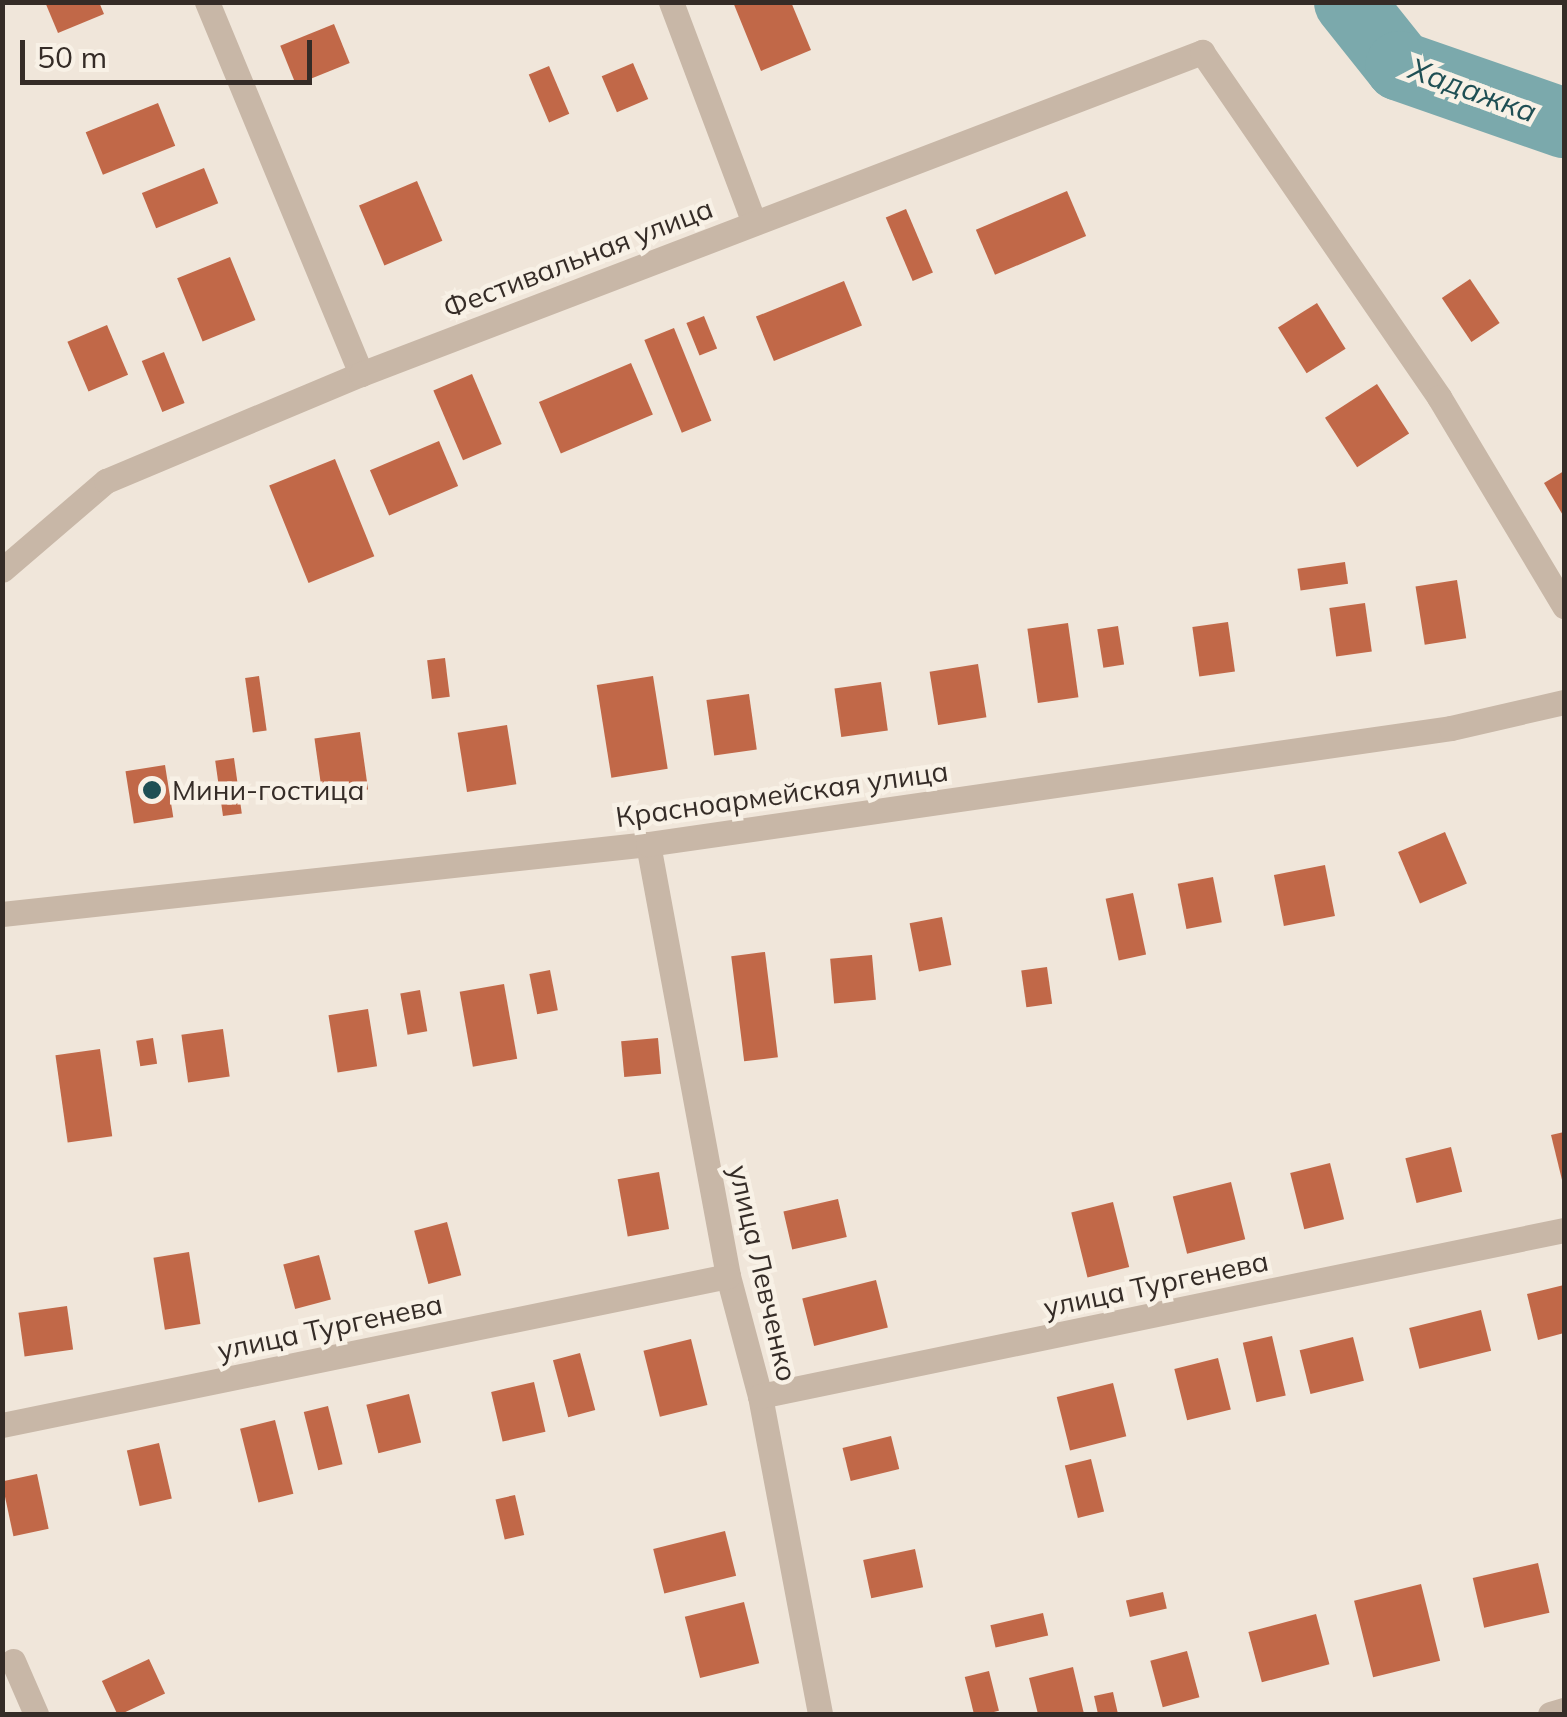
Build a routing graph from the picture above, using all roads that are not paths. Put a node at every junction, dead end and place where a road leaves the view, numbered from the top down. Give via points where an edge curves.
1 (207, 2) edge
2 (671, 2) edge
3 (754, 223) junction
4 (360, 374) junction
5 (2, 570) edge
6 (1564, 606) edge
7 (1564, 702) edge
8 (648, 844) junction
9 (2, 914) edge
10 (1564, 1230) edge
11 (728, 1276) junction
12 (760, 1396) junction
13 (2, 1425) edge
14 (14, 1661) dead end
15 (1564, 1710) edge
16 (36, 1714) edge
17 (820, 1714) edge
18 (1550, 1714) edge

1 - 4 street
2 - 3 street
3 - 4 street, Фестивальная улица
3 - 6 street, Фестивальная улица via 1202,52 1440,397
4 - 5 street, Фестивальная улица via 106,482
7 - 8 street, Красноармейская улица via 1451,728
8 - 9 street, Красноармейская улица
8 - 11 street, улица Левченко
10 - 12 street, улица Тургенева
11 - 12 street, улица Левченко
11 - 13 street, улица Тургенева
12 - 17 street, улица Левченко
14 - 16 street
15 - 18 street

